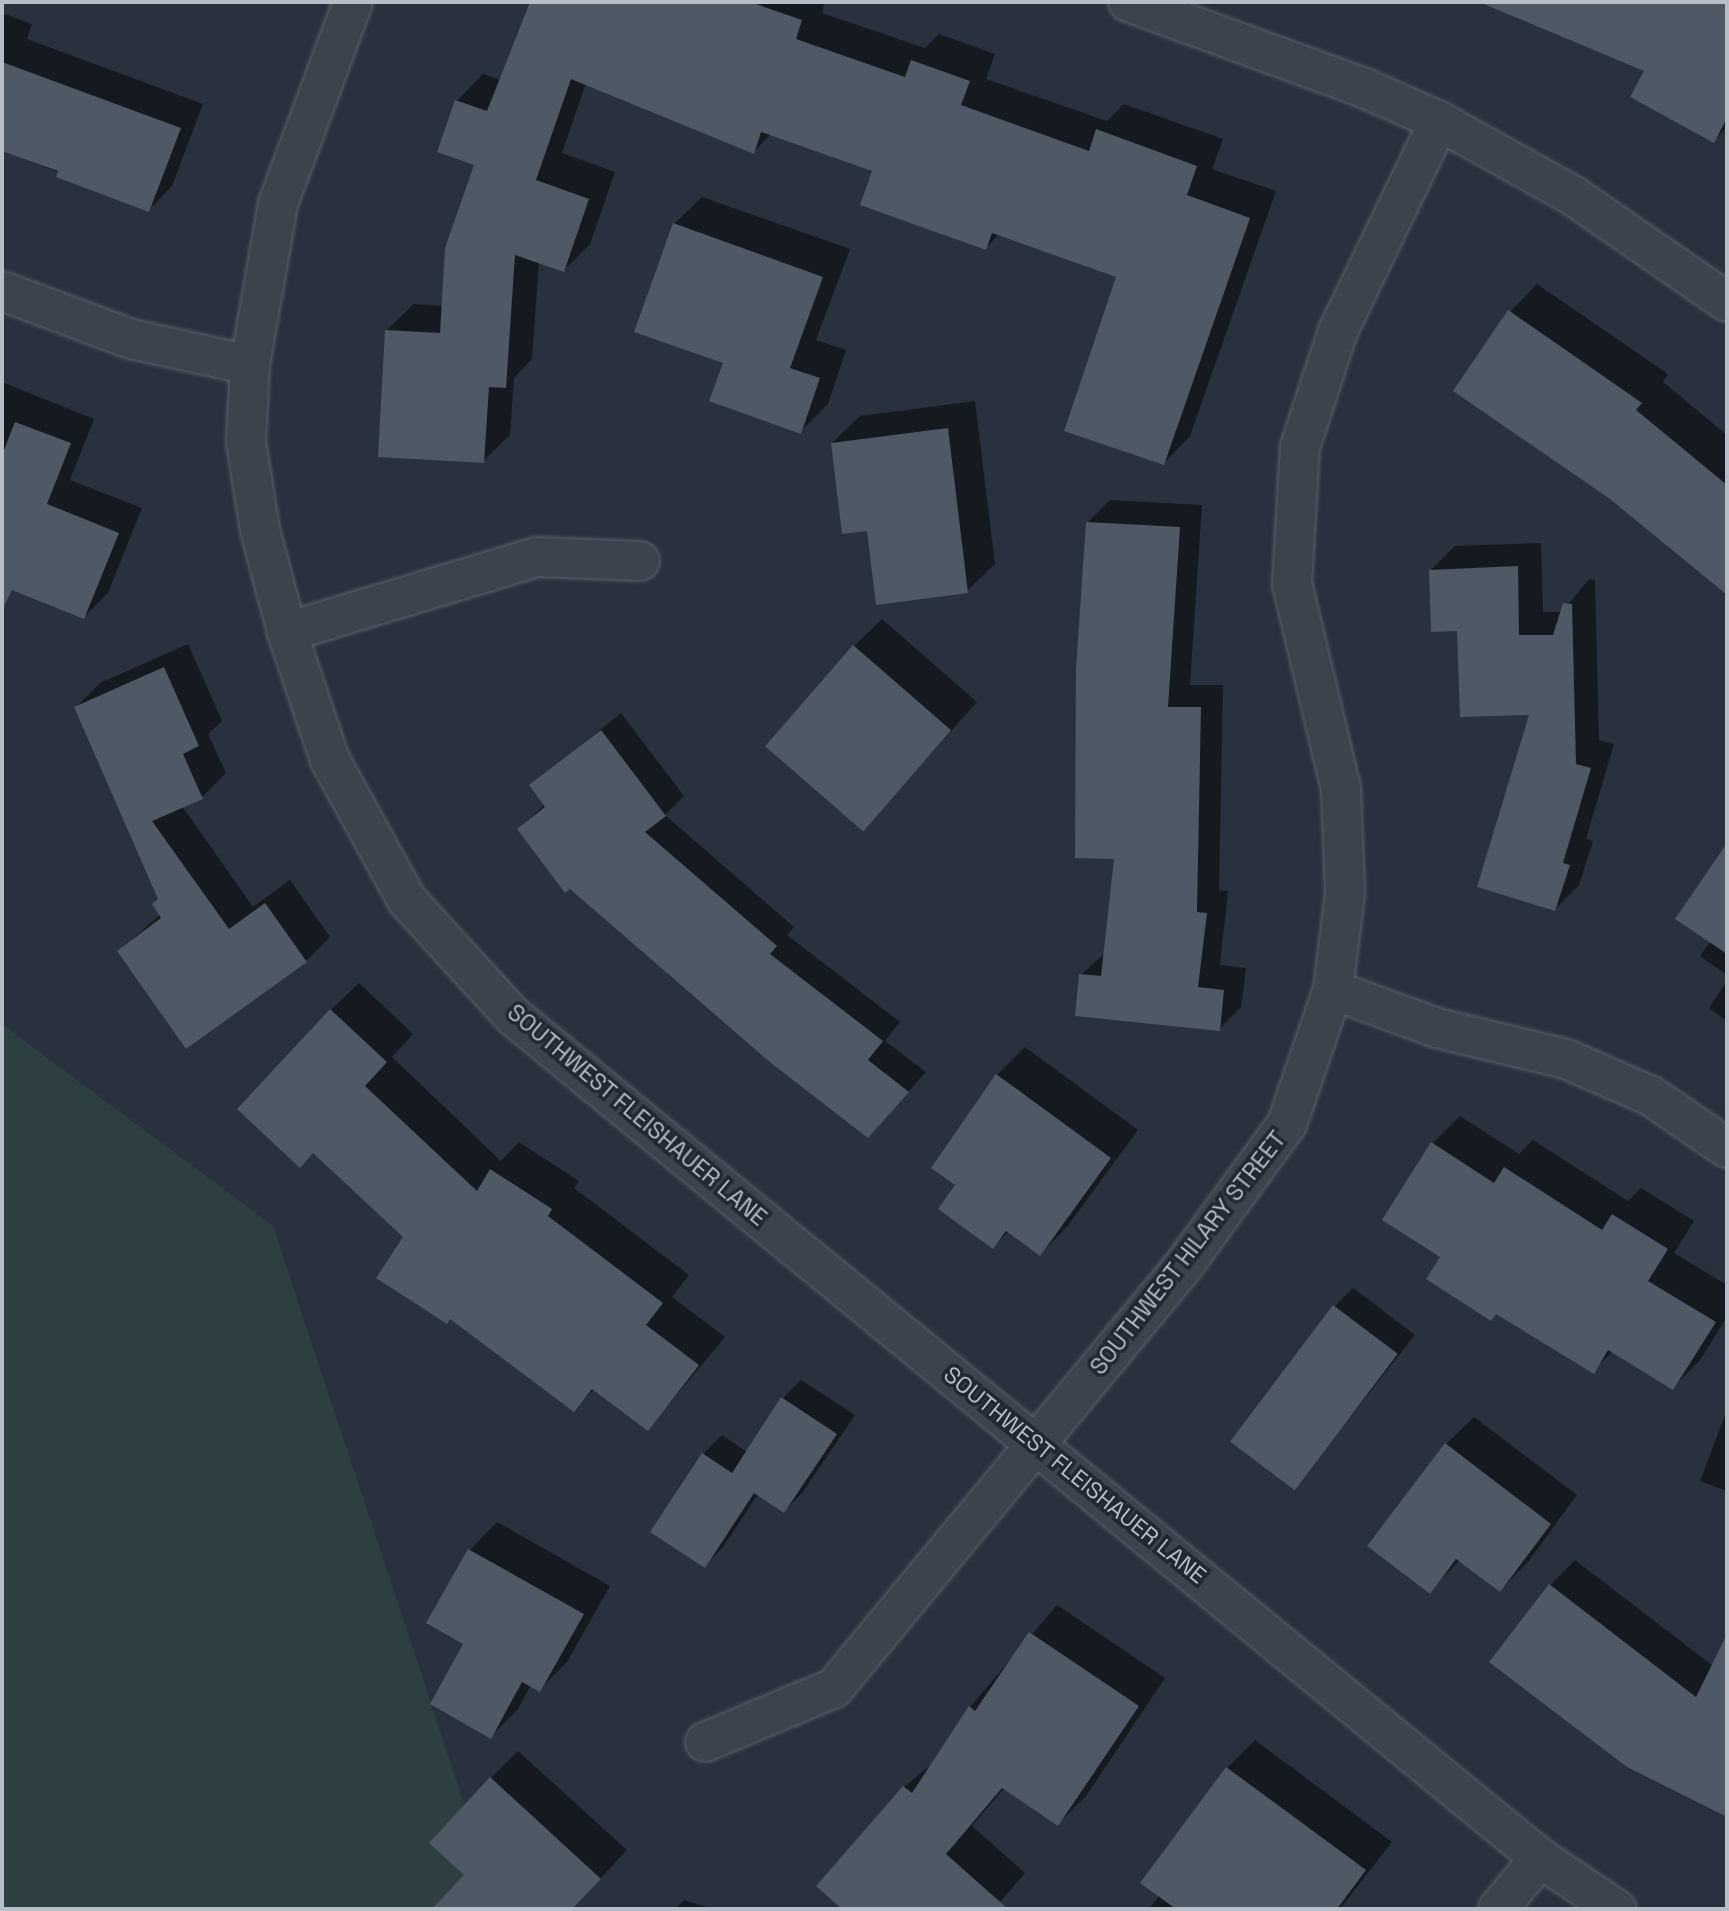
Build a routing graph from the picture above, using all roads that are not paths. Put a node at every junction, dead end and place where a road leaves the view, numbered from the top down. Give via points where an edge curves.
1 (353, 2) edge
2 (1128, 2) edge
3 (1439, 121) junction
4 (2, 291) edge
5 (1727, 302) edge
6 (250, 365) junction
7 (640, 561) dead end
8 (287, 632) junction
9 (1332, 990) junction
10 (1727, 1148) edge
11 (1038, 1444) junction
12 (705, 1742) dead end
13 (1540, 1858) junction
14 (1498, 1909) edge
15 (1616, 1909) edge

1 - 6 street, SOUTHWEST FLEISHAUER LANE via 278,204
2 - 3 street via 1364,88
3 - 5 street via 1573,195
3 - 9 street, SOUTHWEST HILARY STREET via 1338,331 1300,447 1292,584 1341,789 1345,893
4 - 6 street via 131,339
6 - 8 street, SOUTHWEST FLEISHAUER LANE via 246,443 260,530
7 - 8 street via 537,557
8 - 11 street, SOUTHWEST FLEISHAUER LANE via 330,760 407,900 513,1016
9 - 10 street via 1437,1028 1566,1059 1651,1096
9 - 11 street, SOUTHWEST HILARY STREET via 1287,1124 1184,1265
11 - 12 street, SOUTHWEST HILARY STREET via 834,1688
11 - 13 street, SOUTHWEST FLEISHAUER LANE
13 - 14 street
13 - 15 street, SOUTHWEST FLEISHAUER LANE

